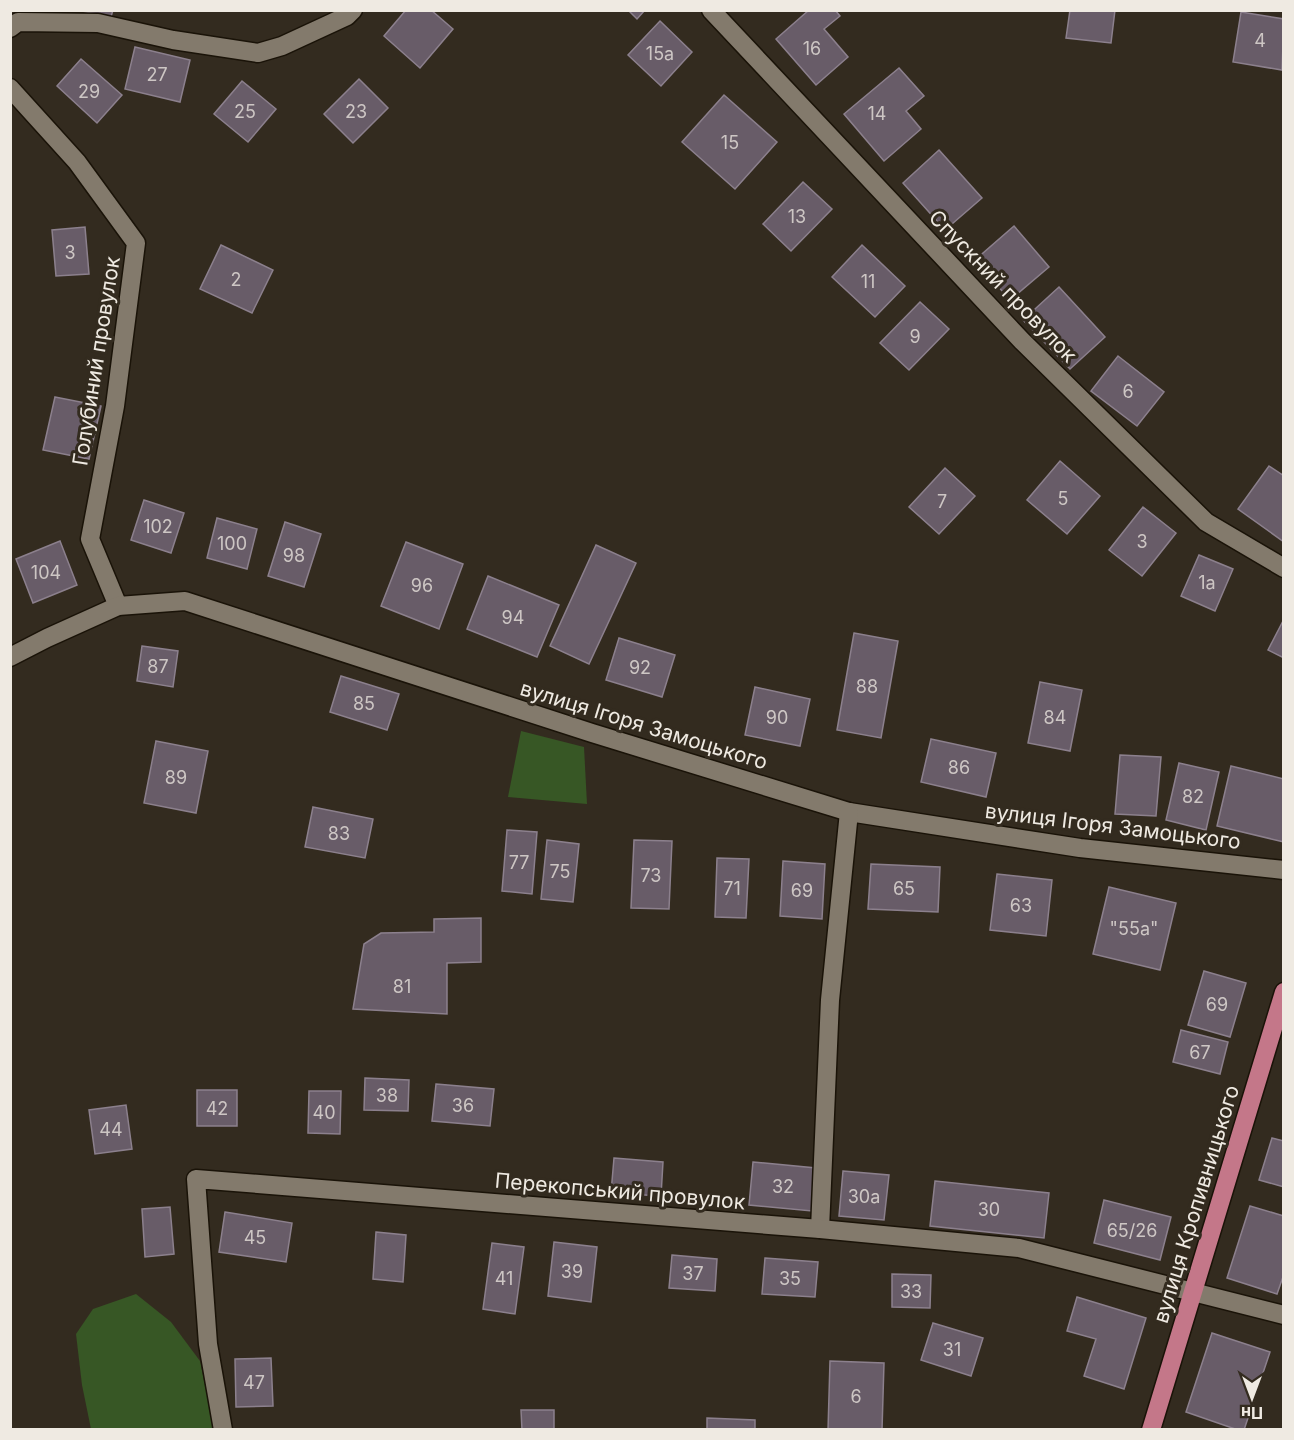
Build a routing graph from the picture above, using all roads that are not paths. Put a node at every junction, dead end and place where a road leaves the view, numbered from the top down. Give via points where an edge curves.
1 (353, 10) edge
2 (711, 10) edge
3 (10, 28) edge
4 (10, 88) edge
5 (1284, 568) edge
6 (118, 606) junction
7 (10, 657) edge
8 (849, 812) junction
9 (1284, 870) edge
10 (1284, 992) edge
11 (819, 1229) junction
12 (1193, 1290) junction
13 (1284, 1315) edge
14 (223, 1430) edge
15 (1151, 1430) edge

1 - 3 street via 282,46 258,53 98,23 18,22
2 - 5 street, Спускний провулок via 1022,341 1206,522
4 - 6 street, Голубиний провулок via 77,162 136,243 115,406 90,539
6 - 7 street, вулиця Ігоря Замоцького
6 - 8 street, вулиця Ігоря Замоцького via 185,601
8 - 9 street, вулиця Ігоря Замоцького via 1080,848
8 - 11 street via 830,1000
10 - 12 main road, вулиця Кропивницького
11 - 12 street, Перекопський провулок via 1019,1248
11 - 14 street, Перекопський провулок via 196,1179 208,1344
12 - 13 street, Перекопський провулок
12 - 15 main road, вулиця Кропивницького

